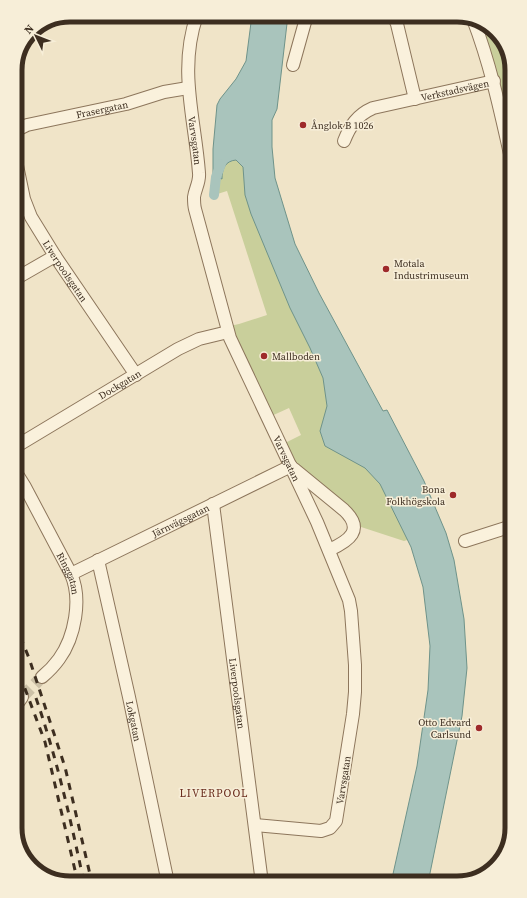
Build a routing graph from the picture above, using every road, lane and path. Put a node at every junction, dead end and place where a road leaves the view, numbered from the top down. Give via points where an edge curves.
1 (195, 22) edge
2 (305, 22) edge
3 (396, 22) edge
4 (475, 26) edge
5 (292, 65) dead end
6 (494, 81) junction
7 (188, 88) junction
8 (416, 99) junction
9 (22, 128) edge
10 (505, 131) edge
11 (344, 141) dead end
12 (22, 189) edge
13 (56, 256) junction
14 (22, 275) edge
15 (228, 332) junction
16 (136, 376) junction
17 (22, 443) edge
18 (292, 466) junction
19 (22, 482) edge
20 (213, 504) junction
21 (505, 528) edge
22 (465, 540) dead end
23 (329, 550) junction
24 (98, 560) junction
25 (71, 574) junction
26 (42, 677) tunnel mouth
27 (255, 825) junction
28 (167, 876) edge
29 (261, 876) edge

1 - 7 street, Varvsgatan via 189,44
2 - 5 street
3 - 8 street, Verkstadsvägen
4 - 6 street, Verkstadsvägen
6 - 8 street, Verkstadsvägen
6 - 10 street, Verkstadsvägen
7 - 9 street, Frasergatan
7 - 15 street, Varvsgatan via 200,175 194,196 195,209
8 - 11 street, Verkstadsvägen via 367,111 353,123
12 - 13 street, Liverpoolsgatan via 27,209
13 - 14 street
13 - 16 street, Liverpoolsgatan
15 - 16 street, Dockgatan via 199,339 178,349
15 - 18 street, Varvsgatan
16 - 17 street, Dockgatan
18 - 20 street, Järnvägsgatan
18 - 23 street, Varvsgatan
18 - 23 street via 351,516 354,528 352,535 347,541
19 - 25 street, Ringgatan
20 - 24 street, Järnvägsgatan
20 - 27 street, Liverpoolsgatan
21 - 22 street
23 - 27 street, Varvsgatan via 349,600 355,665 353,714 336,821 330,828 321,831
24 - 25 street, Järnvägsgatan
24 - 28 street, Lokgatan
25 - 26 street, Ringgatan via 76,592 72,629 59,659
27 - 29 street, Liverpoolsgatan

